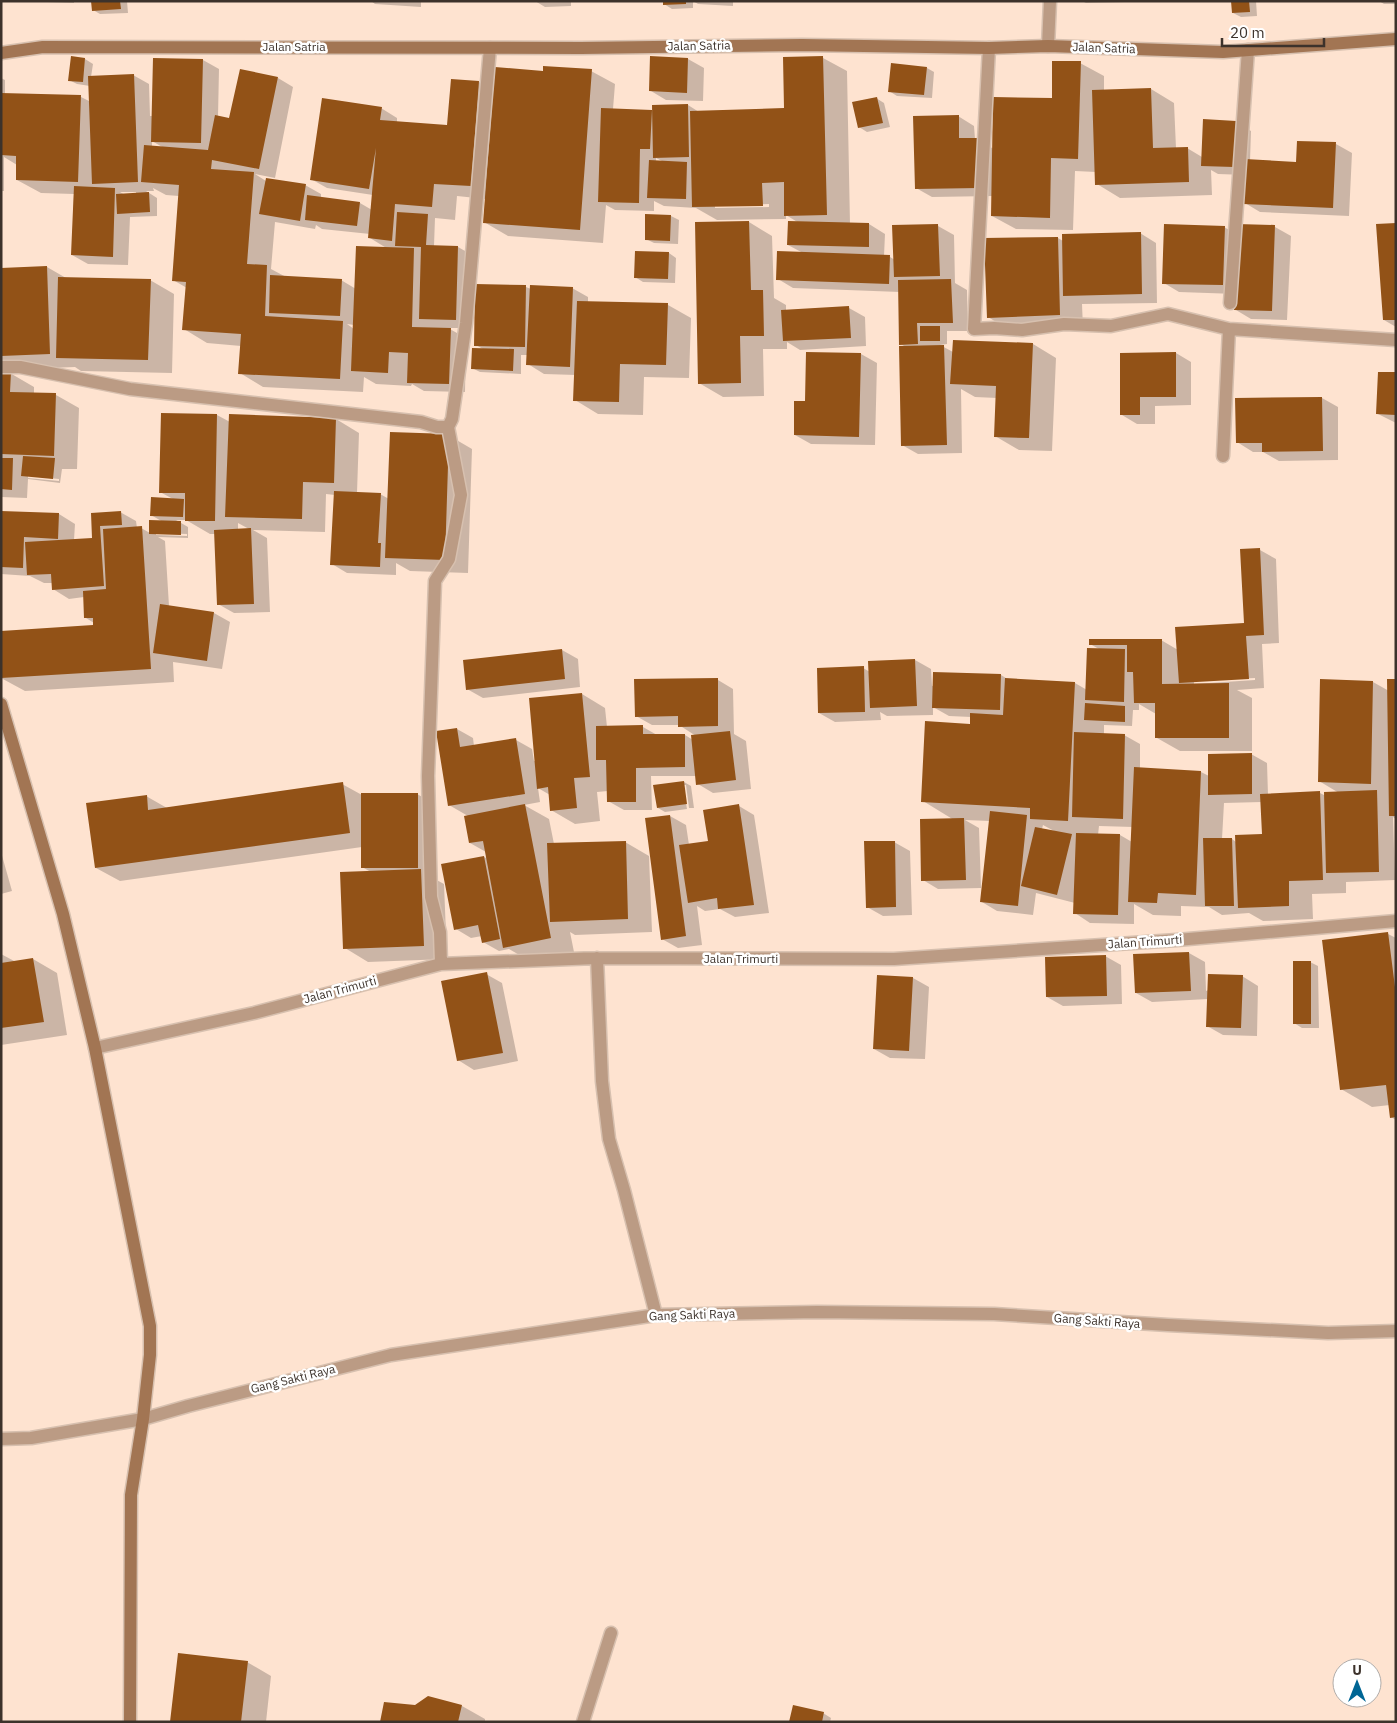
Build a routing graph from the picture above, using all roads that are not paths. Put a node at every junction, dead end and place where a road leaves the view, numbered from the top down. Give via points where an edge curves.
1 (1050, 1) edge
2 (1396, 39) edge
3 (1048, 46) junction
4 (490, 48) junction
5 (989, 48) junction
6 (1248, 50) junction
7 (1, 53) edge
8 (1230, 304) dead end
9 (1228, 329) junction
10 (1396, 340) edge
11 (1, 367) edge
12 (448, 427) junction
13 (1224, 456) dead end
14 (1, 704) edge
15 (1396, 921) edge
16 (597, 958) junction
17 (441, 964) junction
18 (95, 1048) junction
19 (656, 1315) junction
20 (1396, 1331) edge
21 (143, 1419) junction
22 (1, 1439) edge
23 (611, 1633) dead end
24 (130, 1722) edge
25 (583, 1722) edge

1 - 3 street
2 - 6 street, Jalan Satria
3 - 5 street, Jalan Satria
3 - 6 street, Jalan Satria
4 - 5 street, Jalan Satria via 802,44
4 - 7 street, Jalan Satria via 52,47
4 - 12 street via 466,323 452,419
5 - 9 street via 974,330 1022,330 1064,324 1111,326 1168,314
6 - 8 street
9 - 10 street
9 - 13 street
11 - 12 street via 20,367 130,389
12 - 17 street via 461,495 449,559 435,581 428,776 431,897 440,932
14 - 18 street via 63,914
15 - 16 street, Jalan Trimurti via 1167,941 894,959
16 - 17 street, Jalan Trimurti
16 - 19 street via 608,1139
17 - 18 street, Jalan Trimurti via 254,1012
18 - 21 street via 150,1326
19 - 20 street, Gang Sakti Raya via 816,1312 994,1314 1328,1333
19 - 21 street, Gang Sakti Raya via 391,1355
21 - 22 street, Gang Sakti Raya via 31,1438
21 - 24 street via 131,1495
23 - 25 street

